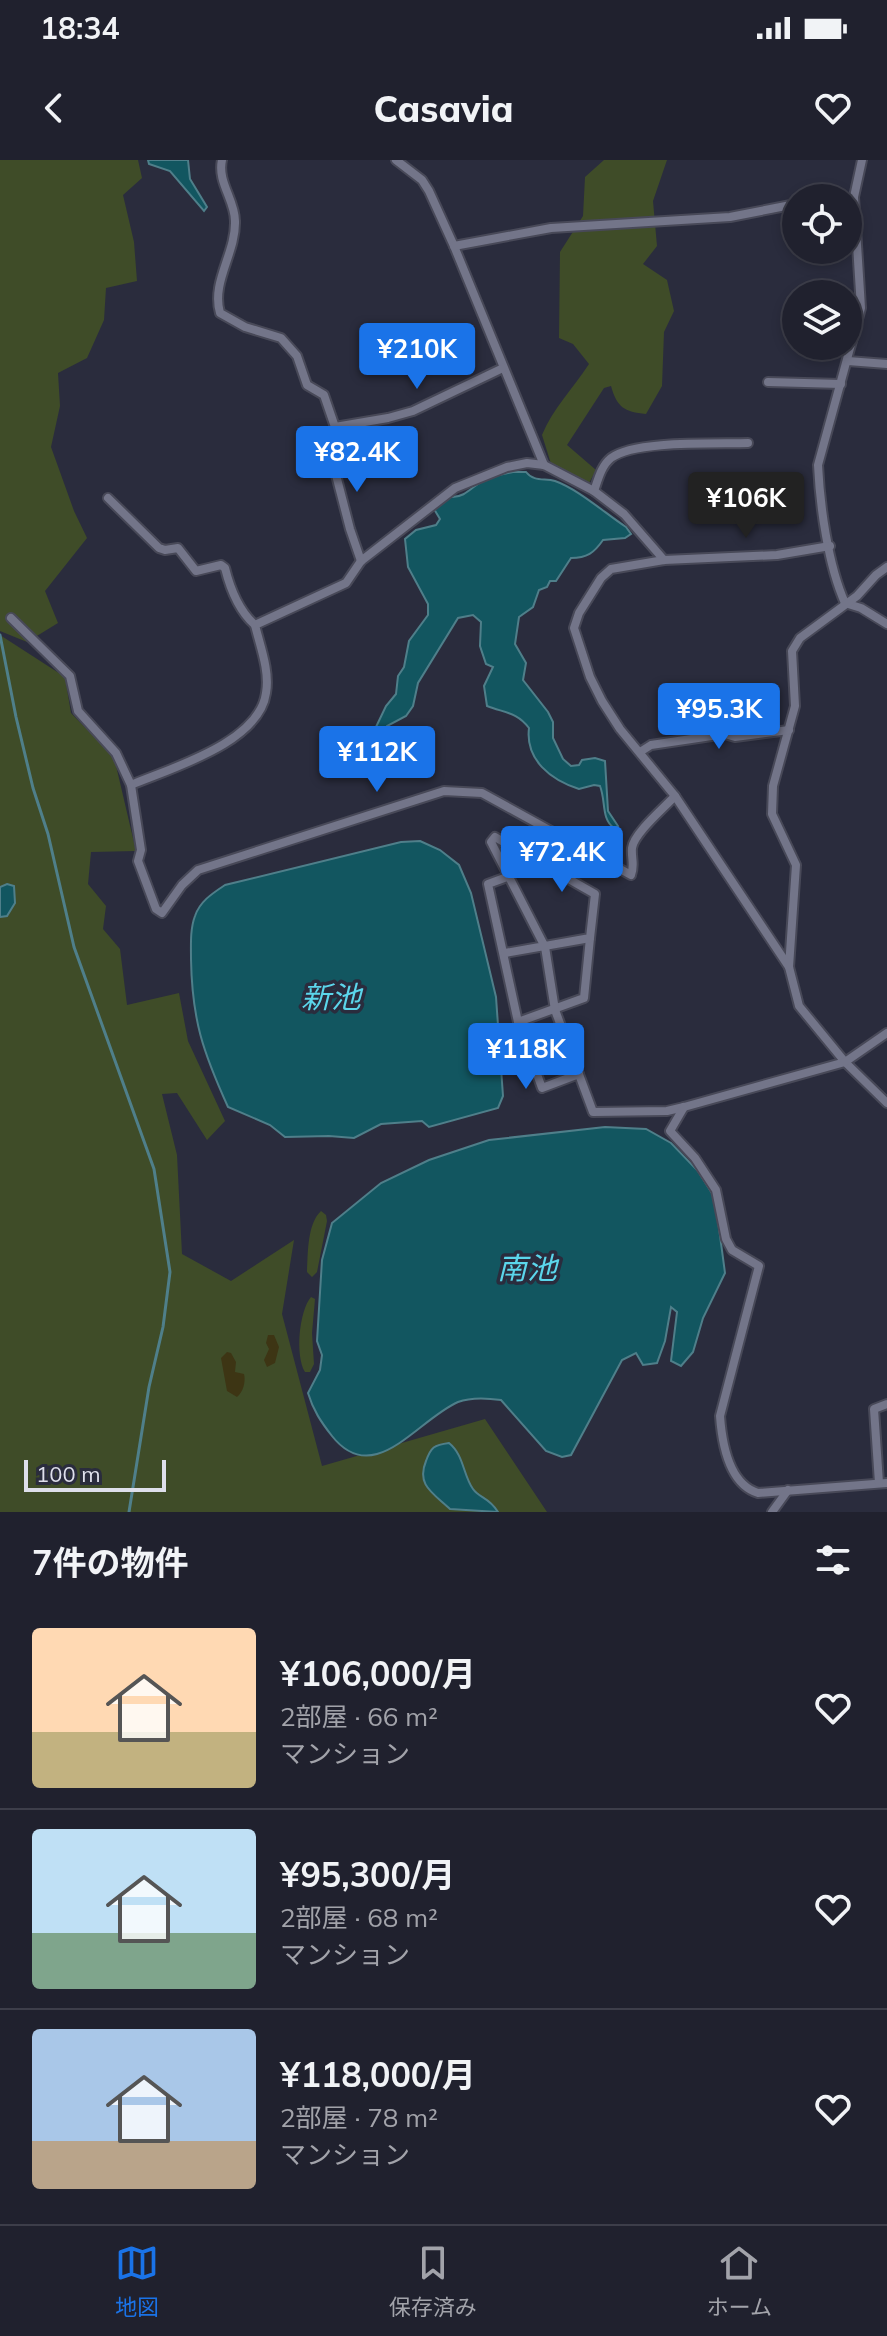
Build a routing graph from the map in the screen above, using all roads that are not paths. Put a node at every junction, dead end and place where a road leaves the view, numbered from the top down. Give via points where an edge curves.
1 (222, 160) edge
2 (396, 160) edge
3 (862, 160) edge
4 (854, 184) edge
5 (782, 207) edge
6 (454, 246) junction
7 (857, 264) edge
8 (848, 361) junction
9 (887, 364) edge
10 (503, 368) junction
11 (768, 382) dead end
12 (841, 384) junction
13 (335, 427) junction
14 (748, 443) dead end
15 (544, 465) junction
16 (594, 491) junction
17 (108, 498) dead end
18 (830, 546) junction
19 (664, 560) junction
20 (361, 561) junction
21 (887, 567) edge
22 (845, 603) junction
23 (11, 618) dead end
24 (887, 624) edge
25 (255, 625) junction
26 (789, 730) junction
27 (640, 752) junction
28 (131, 785) junction
29 (675, 796) junction
30 (507, 877) junction
31 (590, 938) junction
32 (545, 947) junction
33 (505, 953) junction
34 (789, 967) junction
35 (555, 1010) junction
36 (518, 1022) junction
37 (887, 1033) edge
38 (845, 1062) junction
39 (579, 1074) junction
40 (887, 1103) edge
41 (684, 1107) junction
42 (887, 1404) edge
43 (883, 1483) edge
44 (788, 1490) junction
45 (772, 1512) edge

1 - 13 street via 220,169 236,219 216,299 220,313 281,338 297,356 307,385 324,395
2 - 6 street via 422,180
3 - 4 street
5 - 6 street via 730,217 551,228
6 - 10 street
7 - 8 street via 861,308
8 - 9 street
8 - 12 street
10 - 13 street via 413,411
10 - 15 street
11 - 12 street
12 - 18 street via 818,465
13 - 20 street via 330,446
14 - 16 street via 643,446 613,456
15 - 16 street
15 - 20 street via 507,467 455,488
16 - 19 street via 624,514
17 - 25 street via 159,548 178,548 196,571 225,568 239,604
18 - 19 street via 777,555
18 - 22 street
19 - 27 street via 611,569 574,628 602,701
20 - 25 street via 346,583
21 - 22 street
22 - 24 street
22 - 26 street via 800,638 792,651 796,693
23 - 28 street via 70,676 78,711 116,753
25 - 28 street via 267,676 261,709 212,751
26 - 27 street via 725,734 651,745
26 - 34 street via 773,786 772,814 796,865
27 - 29 street
28 - 29 street via 138,861 162,913 198,870 444,791 482,793 631,875 636,838
29 - 34 street
30 - 31 street via 491,842 495,837 595,894
30 - 32 street
30 - 33 street via 488,884
31 - 32 street
31 - 35 street via 584,998
32 - 33 street
32 - 35 street
33 - 36 street
34 - 38 street via 799,1006
35 - 36 street
35 - 39 street
36 - 39 street via 542,1088
37 - 38 street
38 - 40 street
38 - 41 street
39 - 41 street via 593,1112
41 - 44 street via 670,1131 716,1190 732,1250 759,1266 721,1429 736,1479 758,1493
42 - 43 street via 874,1409
43 - 44 street
44 - 45 street

